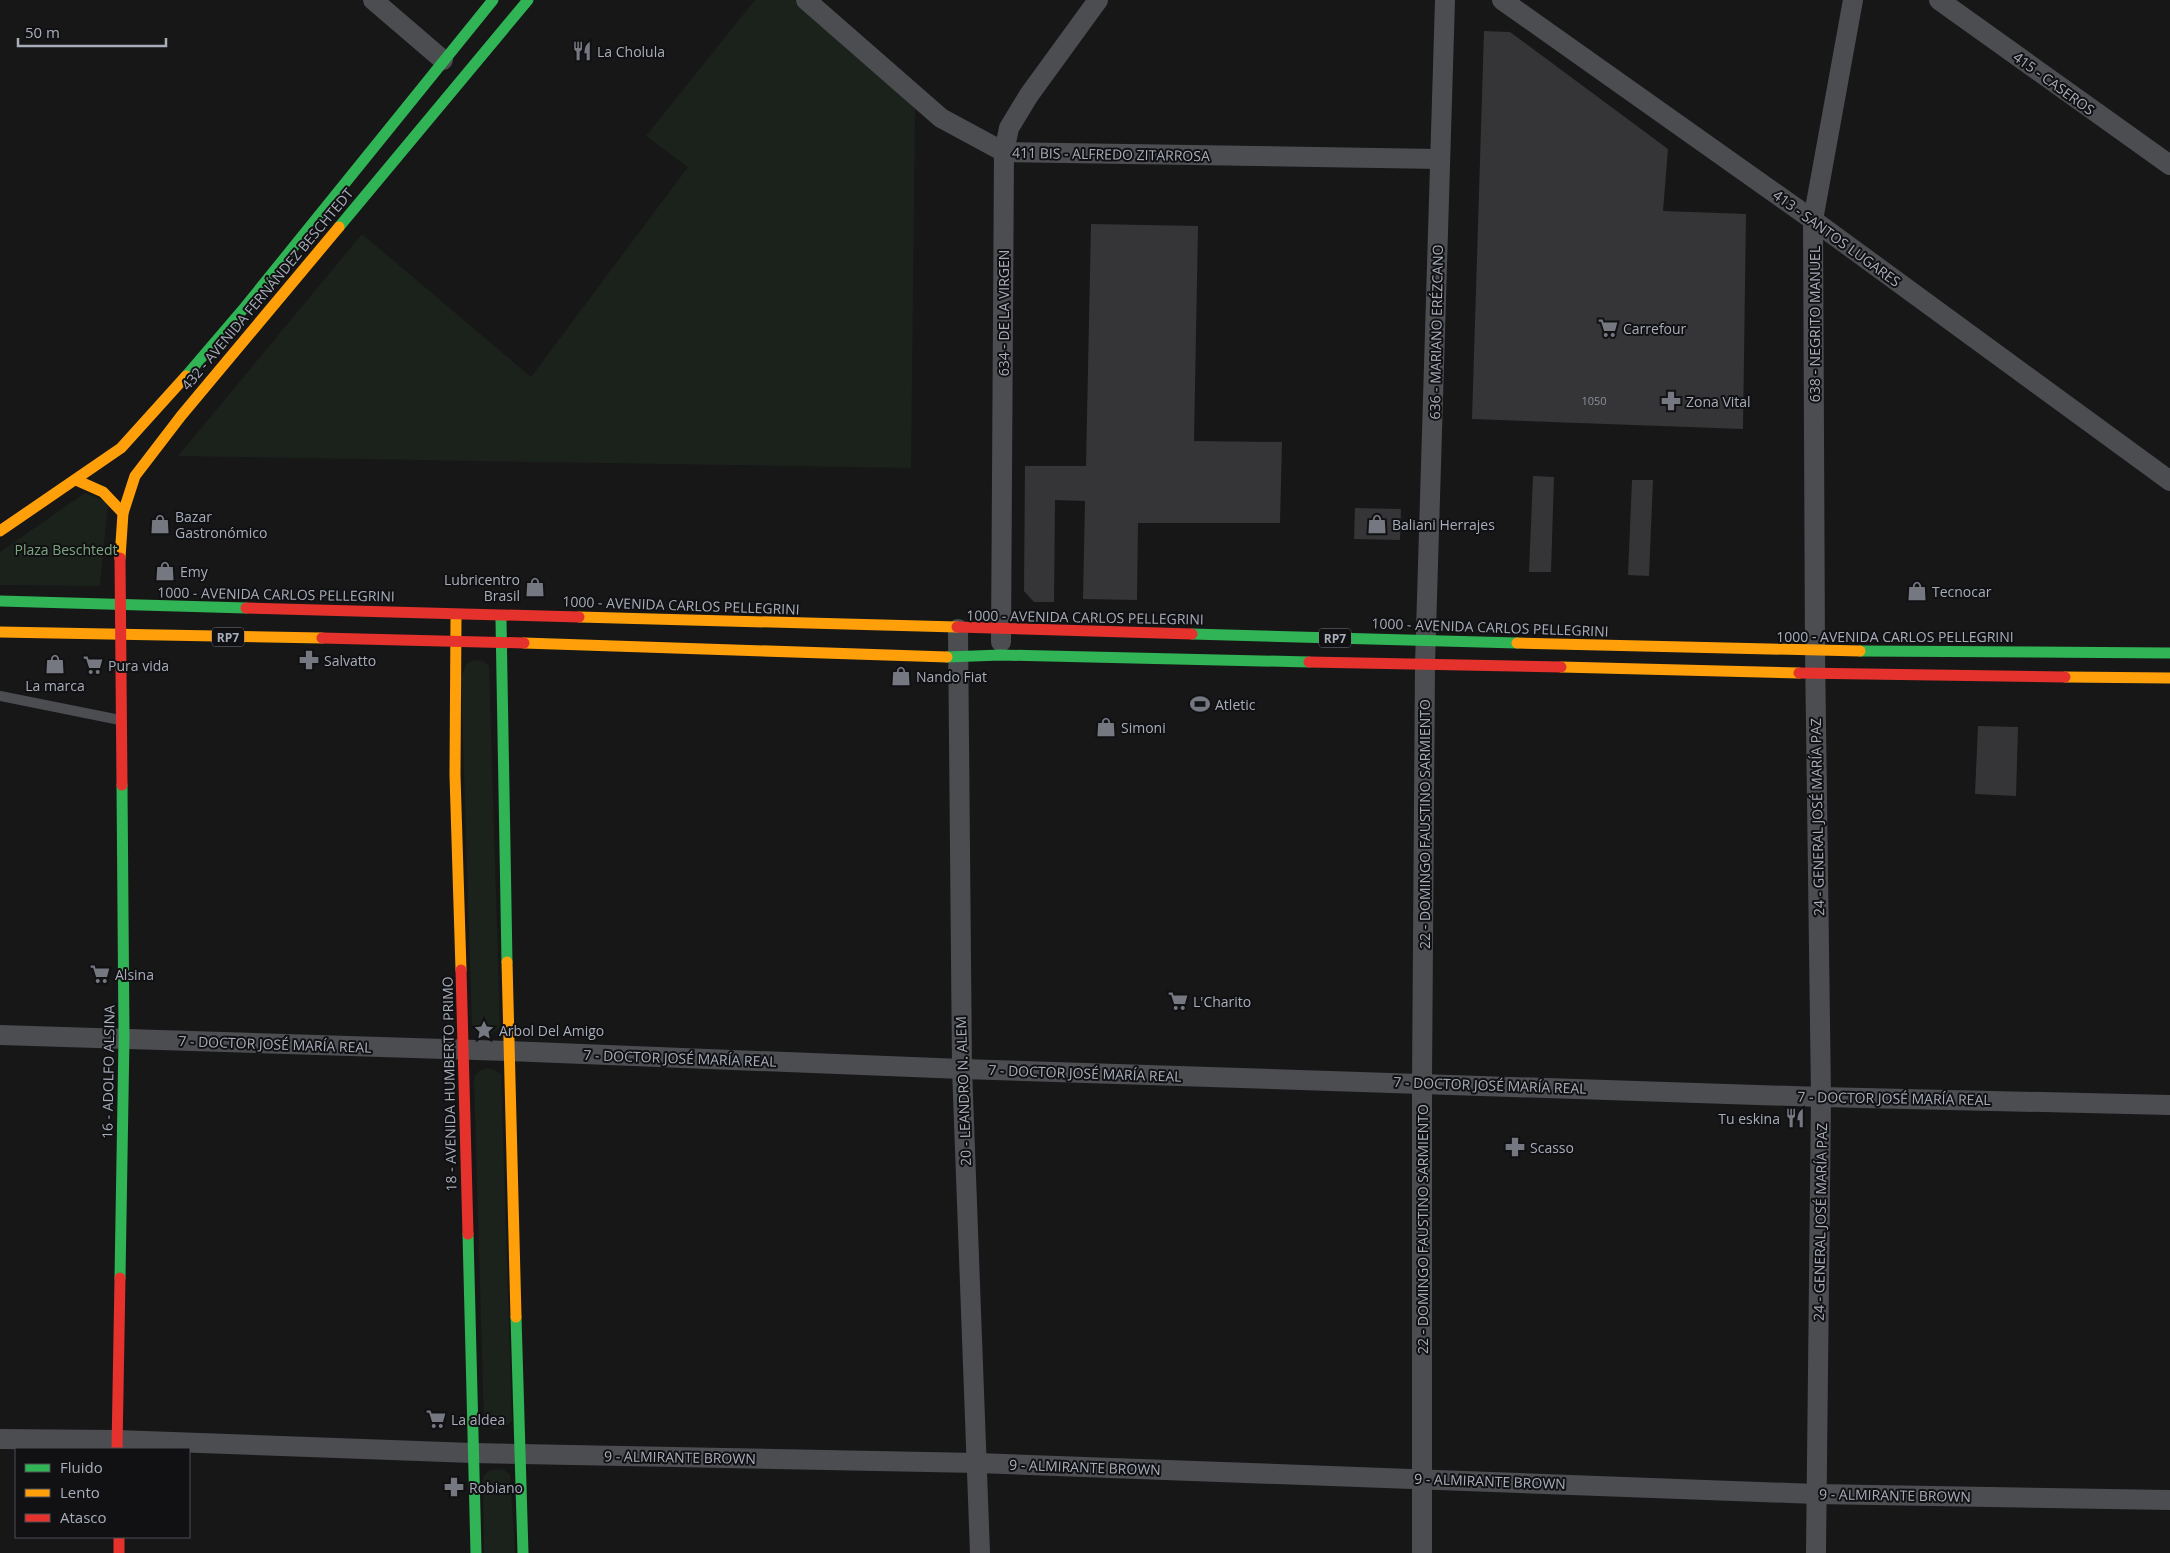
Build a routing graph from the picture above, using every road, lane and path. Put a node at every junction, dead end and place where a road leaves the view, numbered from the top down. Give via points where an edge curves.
1 (373, 0) edge
2 (494, 0) edge
3 (528, 0) edge
4 (806, 0) edge
5 (1098, 0) edge
6 (1445, 0) edge
7 (1502, 0) edge
8 (1853, 0) edge
9 (1939, 0) edge
10 (443, 60) junction
11 (1004, 152) junction
12 (1439, 159) junction
13 (2170, 165) edge
14 (1813, 220) junction
15 (76, 480) junction
16 (2170, 481) edge
17 (123, 513) junction
18 (0, 531) edge
19 (0, 601) edge
20 (120, 605) junction
21 (456, 614) junction
22 (501, 614) junction
23 (1001, 628) junction
24 (958, 630) junction
25 (0, 632) edge
26 (119, 635) junction
27 (1427, 641) junction
28 (456, 642) junction
29 (502, 642) junction
30 (1815, 651) junction
31 (2170, 653) edge
32 (1001, 655) junction
33 (958, 657) junction
34 (1425, 664) junction
35 (1815, 673) junction
36 (2170, 678) edge
37 (0, 696) edge
38 (121, 720) junction
39 (0, 1035) edge
40 (124, 1038) junction
41 (464, 1051) junction
42 (508, 1051) junction
43 (962, 1070) junction
44 (1422, 1082) junction
45 (1821, 1096) junction
46 (2170, 1105) edge
47 (0, 1439) edge
48 (117, 1445) edge
49 (473, 1453) junction
50 (520, 1453) junction
51 (978, 1463) junction
52 (1422, 1478) junction
53 (1816, 1494) junction
54 (2170, 1500) edge
55 (119, 1538) edge
56 (119, 1553) edge
57 (476, 1553) edge
58 (523, 1553) edge
59 (980, 1553) edge
60 (1422, 1553) edge
61 (1816, 1553) edge

1 - 10 street
2 - 10 main road, 432 - AVENIDA FERNÁNDEZ BESCHTEDT
3 - 17 main road, 432 - AVENIDA FERNÁNDEZ BESCHTEDT via 181,416 135,476
4 - 11 street, 411 BIS - ALFREDO ZITARROSA via 941,118
5 - 11 street, 634 - DE LA VIRGEN via 1029,95 1009,128
6 - 12 street, 636 - MARIANO ERÉZCANO
7 - 14 street, 413 - SANTOS LUGARES
8 - 14 street, 638 - NEGRITO MANUEL
9 - 13 street, 415 - CASEROS
10 - 15 main road, 432 - AVENIDA FERNÁNDEZ BESCHTEDT via 245,307 164,402 121,448
11 - 12 street, 411 BIS - ALFREDO ZITARROSA
11 - 23 street, 634 - DE LA VIRGEN
12 - 27 street, 636 - MARIANO ERÉZCANO
14 - 16 street, 413 - SANTOS LUGARES
14 - 30 street, 638 - NEGRITO MANUEL
15 - 17 main road via 112,496
15 - 18 main road, 432 - AVENIDA FERNÁNDEZ BESCHTEDT
17 - 20 main road, 432 - AVENIDA FERNÁNDEZ BESCHTEDT
19 - 20 main road, 1000 - AVENIDA CARLOS PELLEGRINI / RP7
20 - 21 main road, 1000 - AVENIDA CARLOS PELLEGRINI / RP7
20 - 26 main road, 432 - AVENIDA FERNÁNDEZ BESCHTEDT
21 - 22 main road, 1000 - AVENIDA CARLOS PELLEGRINI / RP7
21 - 28 main road, 18 - AVENIDA HUMBERTO PRIMO
22 - 24 main road, 1000 - AVENIDA CARLOS PELLEGRINI / RP7
22 - 29 main road
23 - 24 main road, 1000 - AVENIDA CARLOS PELLEGRINI / RP7
23 - 27 main road, 1000 - AVENIDA CARLOS PELLEGRINI / RP7
23 - 32 street, 634 - DE LA VIRGEN
24 - 33 street, 20 - LEANDRO N. ALEM
25 - 26 main road, RP7
26 - 28 main road, RP7
26 - 38 main road, 16 - ADOLFO ALSINA
27 - 30 main road, 1000 - AVENIDA CARLOS PELLEGRINI / RP7
27 - 34 street, 636 - MARIANO ERÉZCANO
28 - 29 main road, RP7
28 - 41 main road, 18 - AVENIDA HUMBERTO PRIMO via 454,775
29 - 33 main road, RP7
29 - 42 main road
30 - 31 main road, 1000 - AVENIDA CARLOS PELLEGRINI / RP7
30 - 35 street, 24 - GENERAL JOSÉ MARÍA PAZ
32 - 33 main road, RP7
32 - 34 main road, RP7
33 - 43 street, 20 - LEANDRO N. ALEM
34 - 35 main road, RP7
34 - 44 street, 22 - DOMINGO FAUSTINO SARMIENTO
35 - 36 main road, RP7
35 - 45 street, 24 - GENERAL JOSÉ MARÍA PAZ
37 - 38 lane
38 - 40 main road, 16 - ADOLFO ALSINA
39 - 40 street, 7 - DOCTOR JOSÉ MARÍA REAL
40 - 41 street, 7 - DOCTOR JOSÉ MARÍA REAL
40 - 48 main road, 16 - ADOLFO ALSINA
41 - 42 street, 7 - DOCTOR JOSÉ MARÍA REAL
41 - 49 main road, 18 - AVENIDA HUMBERTO PRIMO
42 - 43 street, 7 - DOCTOR JOSÉ MARÍA REAL
42 - 50 main road
43 - 44 street, 7 - DOCTOR JOSÉ MARÍA REAL
43 - 51 street, 20 - LEANDRO N. ALEM
44 - 45 street, 7 - DOCTOR JOSÉ MARÍA REAL
44 - 52 street, 22 - DOMINGO FAUSTINO SARMIENTO
45 - 46 street, 7 - DOCTOR JOSÉ MARÍA REAL
45 - 53 street, 24 - GENERAL JOSÉ MARÍA PAZ
47 - 48 street, 9 - ALMIRANTE BROWN
48 - 49 street, 9 - ALMIRANTE BROWN
49 - 50 street, 9 - ALMIRANTE BROWN
49 - 57 main road, 18 - AVENIDA HUMBERTO PRIMO
50 - 51 street, 9 - ALMIRANTE BROWN
50 - 58 main road
51 - 52 street, 9 - ALMIRANTE BROWN
51 - 59 street, 20 - LEANDRO N. ALEM
52 - 53 street, 9 - ALMIRANTE BROWN
52 - 60 street, 22 - DOMINGO FAUSTINO SARMIENTO
53 - 54 street, 9 - ALMIRANTE BROWN
53 - 61 street, 24 - GENERAL JOSÉ MARÍA PAZ
55 - 56 main road

